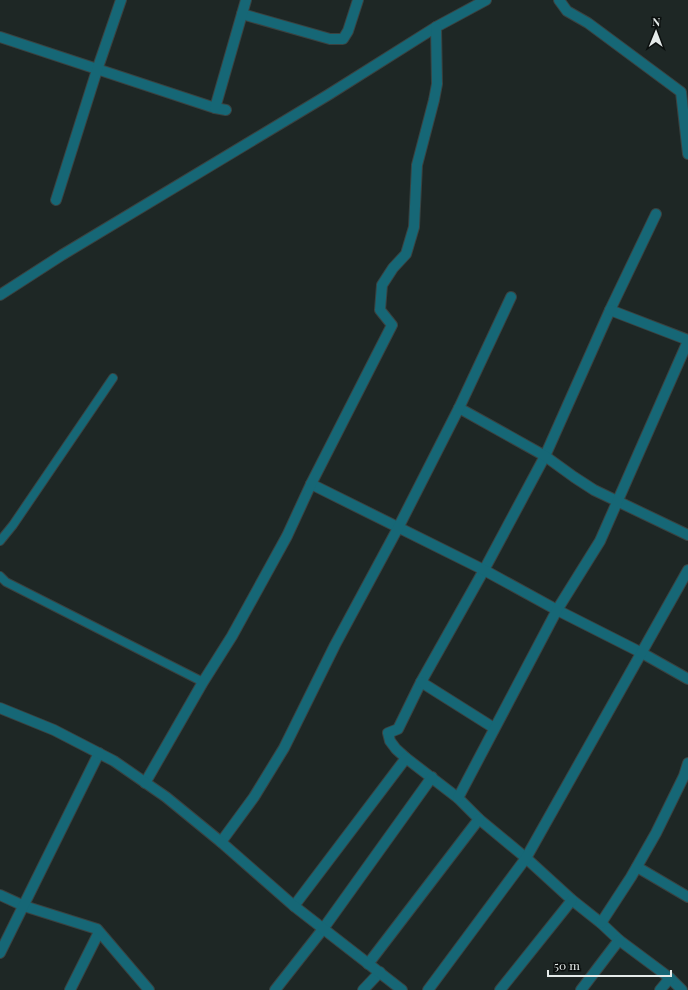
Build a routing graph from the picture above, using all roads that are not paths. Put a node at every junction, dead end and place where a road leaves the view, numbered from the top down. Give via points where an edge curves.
1 (121, 0) edge
2 (246, 0) edge
3 (358, 0) edge
4 (486, 0) edge
5 (559, 0) edge
6 (242, 14) junction
7 (436, 27) junction
8 (0, 37) edge
9 (97, 70) junction
10 (688, 154) edge
11 (56, 200) dead end
12 (656, 214) dead end
13 (0, 296) edge
14 (511, 297) dead end
15 (610, 310) junction
16 (688, 341) edge
17 (113, 378) dead end
18 (459, 408) junction
19 (545, 456) junction
20 (311, 484) junction
21 (617, 500) junction
22 (398, 528) junction
23 (688, 535) edge
24 (0, 541) edge
25 (484, 570) junction
26 (688, 570) edge
27 (0, 576) edge
28 (556, 610) junction
29 (642, 653) junction
30 (688, 678) edge
31 (203, 682) junction
32 (421, 682) junction
33 (0, 708) edge
34 (494, 728) junction
35 (99, 754) junction
36 (406, 758) junction
37 (688, 763) edge
38 (432, 777) junction
39 (145, 783) junction
40 (458, 798) junction
41 (479, 819) junction
42 (221, 842) junction
43 (526, 858) junction
44 (637, 867) junction
45 (0, 895) edge
46 (688, 897) edge
47 (572, 900) junction
48 (24, 906) junction
49 (294, 906) junction
50 (601, 923) junction
51 (323, 929) junction
52 (99, 932) junction
53 (619, 940) junction
54 (0, 953) edge
55 (368, 964) junction
56 (380, 972) junction
57 (670, 978) junction
58 (70, 990) edge
59 (149, 990) edge
60 (275, 990) edge
61 (363, 990) edge
62 (402, 990) edge
63 (428, 990) edge
64 (500, 990) edge
65 (581, 990) edge
66 (660, 990) edge
67 (682, 990) edge

1 - 9 street
2 - 6 street
3 - 6 street via 343,39 330,39
4 - 7 street
5 - 10 street via 567,11 588,23 681,92
6 - 9 street via 220,109
7 - 13 street via 68,251
7 - 20 street via 437,84 417,164 414,227 406,254 382,285 380,310 392,325
8 - 9 street
9 - 11 street
12 - 15 street
14 - 18 street
15 - 16 street
15 - 19 street
16 - 21 street
17 - 24 lane
18 - 19 street
18 - 22 street
19 - 21 street via 580,482
19 - 25 street
20 - 22 street
20 - 31 street via 260,586
21 - 23 street
21 - 28 street via 600,540
22 - 25 street
22 - 42 street via 335,645 284,748
25 - 28 street
25 - 32 street
26 - 29 street
27 - 31 lane via 6,582
28 - 29 street
28 - 34 street
29 - 30 street
29 - 43 street
31 - 39 street
32 - 34 street
32 - 36 street via 398,729 388,734 390,741
33 - 35 street via 54,730
34 - 40 street
35 - 39 street via 114,761
35 - 48 street
36 - 38 street
36 - 49 street
37 - 44 street via 684,776
38 - 40 street
38 - 51 street
39 - 42 street
40 - 41 street
41 - 43 street
41 - 55 street
42 - 49 street
43 - 47 street
43 - 63 street
44 - 46 street
44 - 50 street
45 - 48 street
47 - 50 street
47 - 64 street
48 - 52 street via 97,929
48 - 54 street
49 - 51 street
50 - 53 street
51 - 55 street
51 - 60 street
52 - 58 street
52 - 59 street
53 - 57 street
53 - 65 street
55 - 56 street
56 - 61 street
56 - 62 street
57 - 66 street
57 - 67 street

